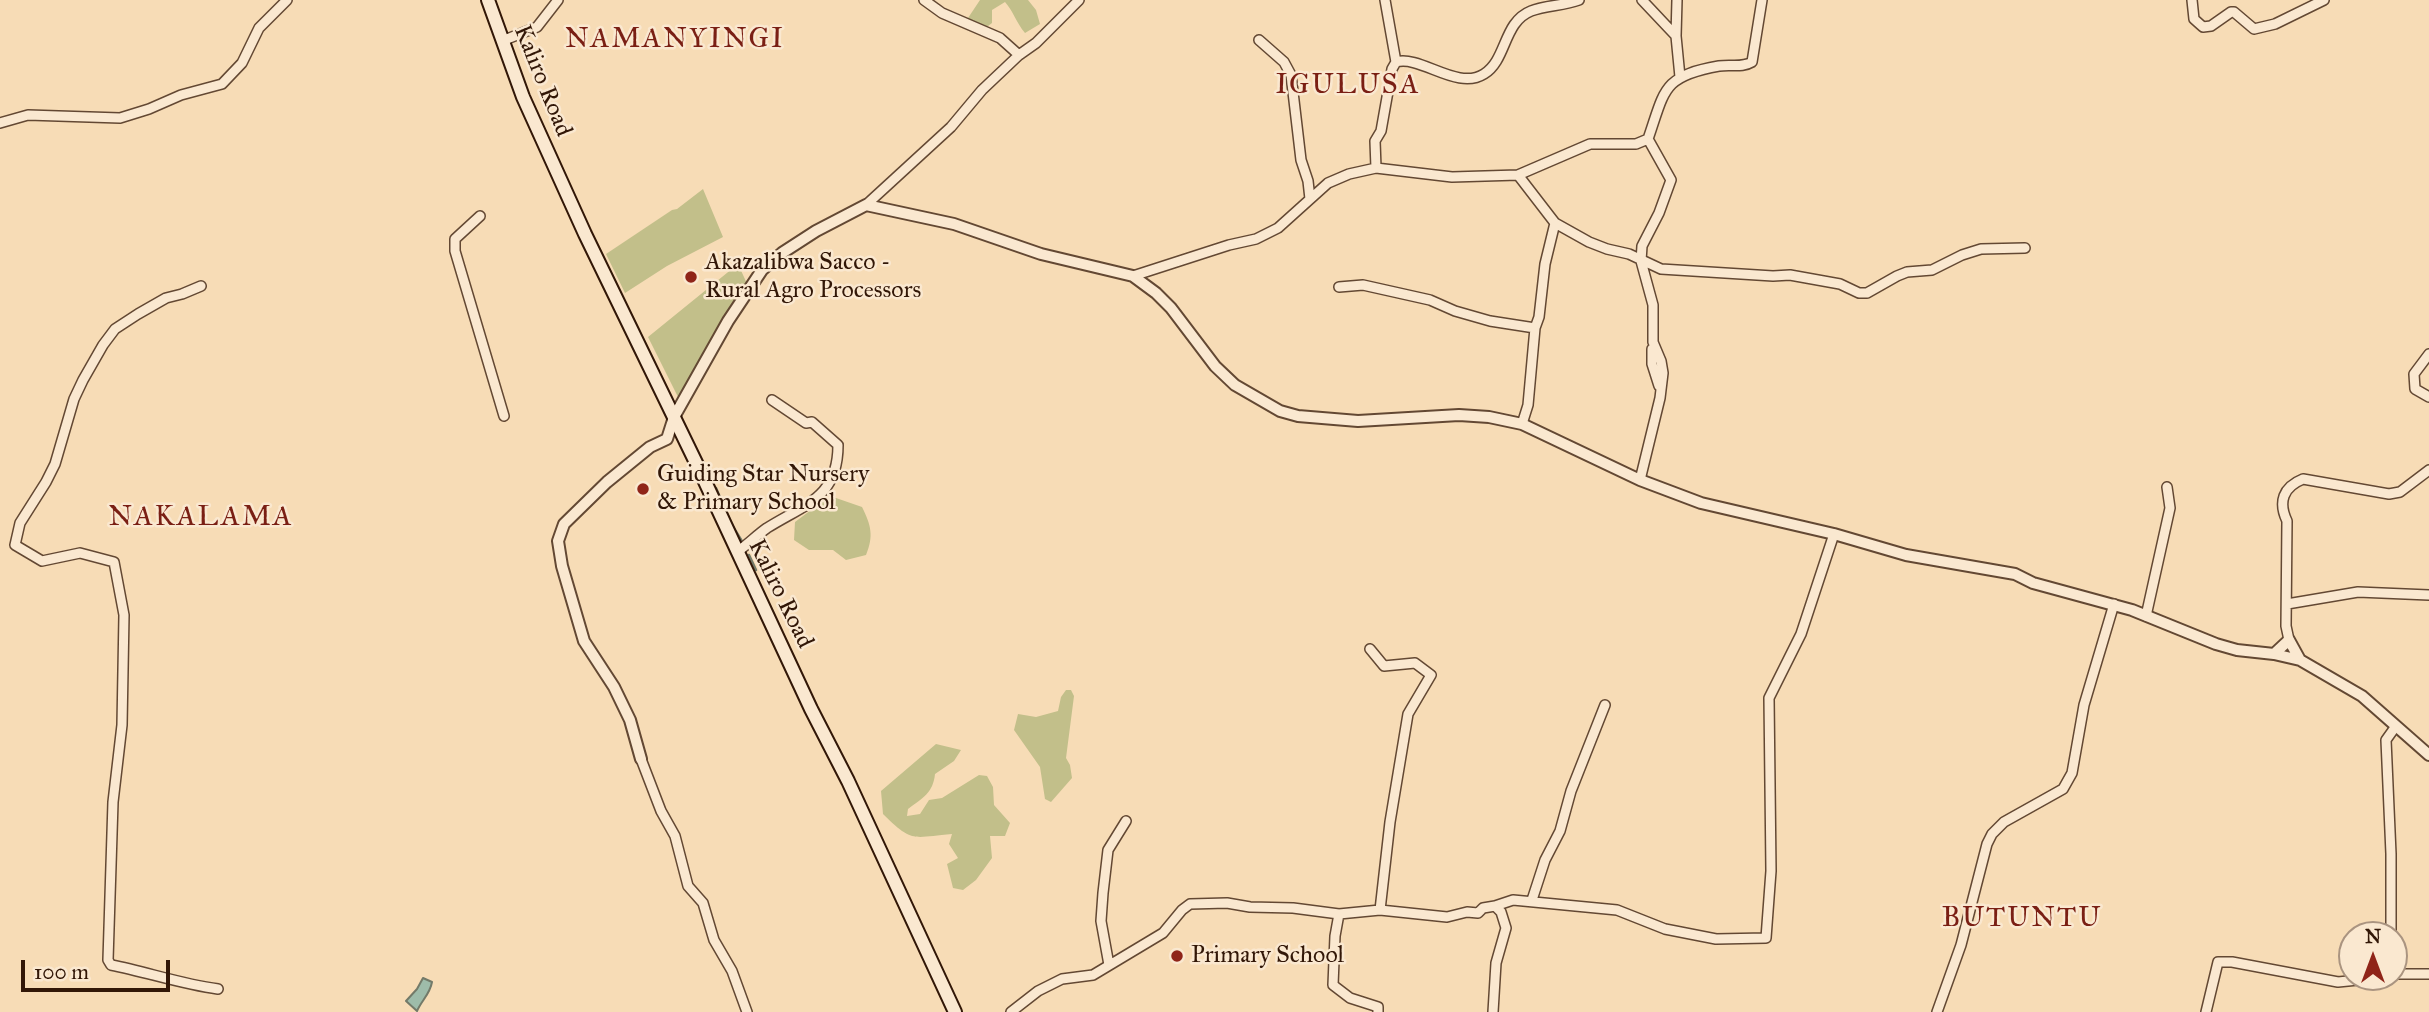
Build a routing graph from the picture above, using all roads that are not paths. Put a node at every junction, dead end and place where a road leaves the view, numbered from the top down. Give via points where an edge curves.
1 (288, 0) edge
2 (488, 0) edge
3 (558, 0) edge
4 (924, 0) edge
5 (1079, 0) edge
6 (1385, 0) edge
7 (1578, 0) edge
8 (1642, 0) edge
9 (1676, 0) edge
10 (1762, 0) edge
11 (2192, 0) edge
12 (2324, 0) edge
13 (1676, 36) junction
14 (1259, 40) dead end
15 (502, 41) junction
16 (1019, 55) junction
17 (1396, 62) junction
18 (1680, 77) junction
19 (0, 123) edge
20 (1648, 139) junction
21 (1376, 168) junction
22 (1518, 175) junction
23 (1310, 199) junction
24 (866, 205) junction
25 (480, 216) dead end
26 (1555, 223) junction
27 (2025, 248) dead end
28 (1641, 261) junction
29 (1133, 276) junction
30 (201, 286) dead end
31 (1339, 287) dead end
32 (1535, 328) junction
33 (2429, 354) edge
34 (2429, 397) edge
35 (772, 400) dead end
36 (504, 416) dead end
37 (674, 417) junction
38 (1522, 424) junction
39 (2429, 470) edge
40 (1640, 480) junction
41 (2167, 487) dead end
42 (1834, 534) junction
43 (737, 552) junction
44 (2429, 595) edge
45 (2114, 604) junction
46 (2287, 604) junction
47 (2146, 616) junction
48 (2289, 640) junction
49 (1370, 649) dead end
50 (2274, 653) junction
51 (2300, 660) junction
52 (1605, 705) dead end
53 (2396, 726) junction
54 (2429, 755) edge
55 (641, 760) joint
56 (1126, 821) dead end
57 (1531, 900) junction
58 (1495, 906) junction
59 (1380, 910) junction
60 (1339, 914) junction
61 (2391, 921) edge
62 (1109, 965) junction
63 (2408, 974) edge
64 (2429, 974) edge
65 (2338, 982) edge
66 (218, 989) dead end
67 (747, 1012) edge
68 (955, 1012) edge
69 (1011, 1012) edge
70 (1378, 1012) edge
71 (1493, 1012) edge
72 (1937, 1012) edge
73 (2206, 1012) edge

1 - 19 street via 259,28 242,63 222,84 120,118 28,115
2 - 15 main road, Kaliro Road
3 - 15 street via 537,27
4 - 16 street via 942,13 1000,38
5 - 16 street
6 - 17 street
7 - 17 street via 1531,11 1518,21 1483,75 1448,75 1405,59
8 - 13 street
9 - 13 street
10 - 18 street via 1752,62
11 - 12 street via 2194,19 2203,27 2234,12 2254,29
13 - 18 street
14 - 23 street via 1284,62 1291,75
15 - 37 main road, Kaliro Road via 585,234
16 - 24 street via 951,127
17 - 21 street via 1375,141
18 - 20 street via 1665,90
20 - 22 street via 1636,144 1590,144
20 - 28 street via 1671,180 1642,246
21 - 22 street via 1452,177
21 - 23 street via 1328,183
22 - 26 street
23 - 29 street via 1278,228 1256,239
24 - 29 street via 948,223 1041,254
24 - 37 street via 816,231 762,270
25 - 36 street via 456,239 456,251
26 - 28 street via 1589,242
26 - 32 street
27 - 28 street via 1981,249 1932,270 1907,272 1867,293 1790,275 1661,269
28 - 40 street via 1653,305 1661,391
29 - 38 street via 1171,308 1235,385 1280,411 1348,420 1459,415
30 - 66 street via 138,314 103,345 75,399 55,464 20,523 15,545 41,561 80,553 114,562 124,615 108,960 111,965 159,974 180,984
31 - 32 street via 1363,285 1430,300 1490,321
32 - 38 street
33 - 34 street via 2414,374 2415,389
35 - 43 street via 829,436 838,445 838,463 827,489
37 - 43 main road, Kaliro Road
37 - 55 street via 667,439 650,446 607,482 564,524 558,541 584,641 630,720
38 - 40 street
39 - 46 street via 2400,492 2389,494 2303,479 2285,491
40 - 42 street via 1701,503
41 - 47 street via 2170,508
42 - 45 street via 1906,555 2015,574
42 - 57 street via 1801,634 1769,698 1771,872 1766,937 1716,939 1665,929 1617,910
43 - 68 main road, Kaliro Road
44 - 46 street via 2358,592
45 - 47 street
45 - 72 street via 2084,705 2072,773 2063,789 2021,811 1992,834
46 - 48 street
47 - 50 street via 2216,644
48 - 50 street
48 - 51 street
49 - 59 street via 1384,666 1416,663 1431,675 1408,714
50 - 51 street
51 - 53 street via 2362,696
52 - 57 street
53 - 54 street
53 - 61 street via 2386,740
55 - 67 street via 675,836 688,886 703,903 714,940
56 - 62 street via 1108,850 1102,893 1101,920
57 - 58 street
58 - 59 street via 1478,914 1447,917
58 - 71 street via 1506,928 1496,963
59 - 60 street
60 - 62 street via 1227,903 1191,905 1163,933
60 - 70 street via 1333,985 1350,998 1378,1007
62 - 69 street via 1093,975 1062,979
63 - 64 street
65 - 73 street via 2218,962

